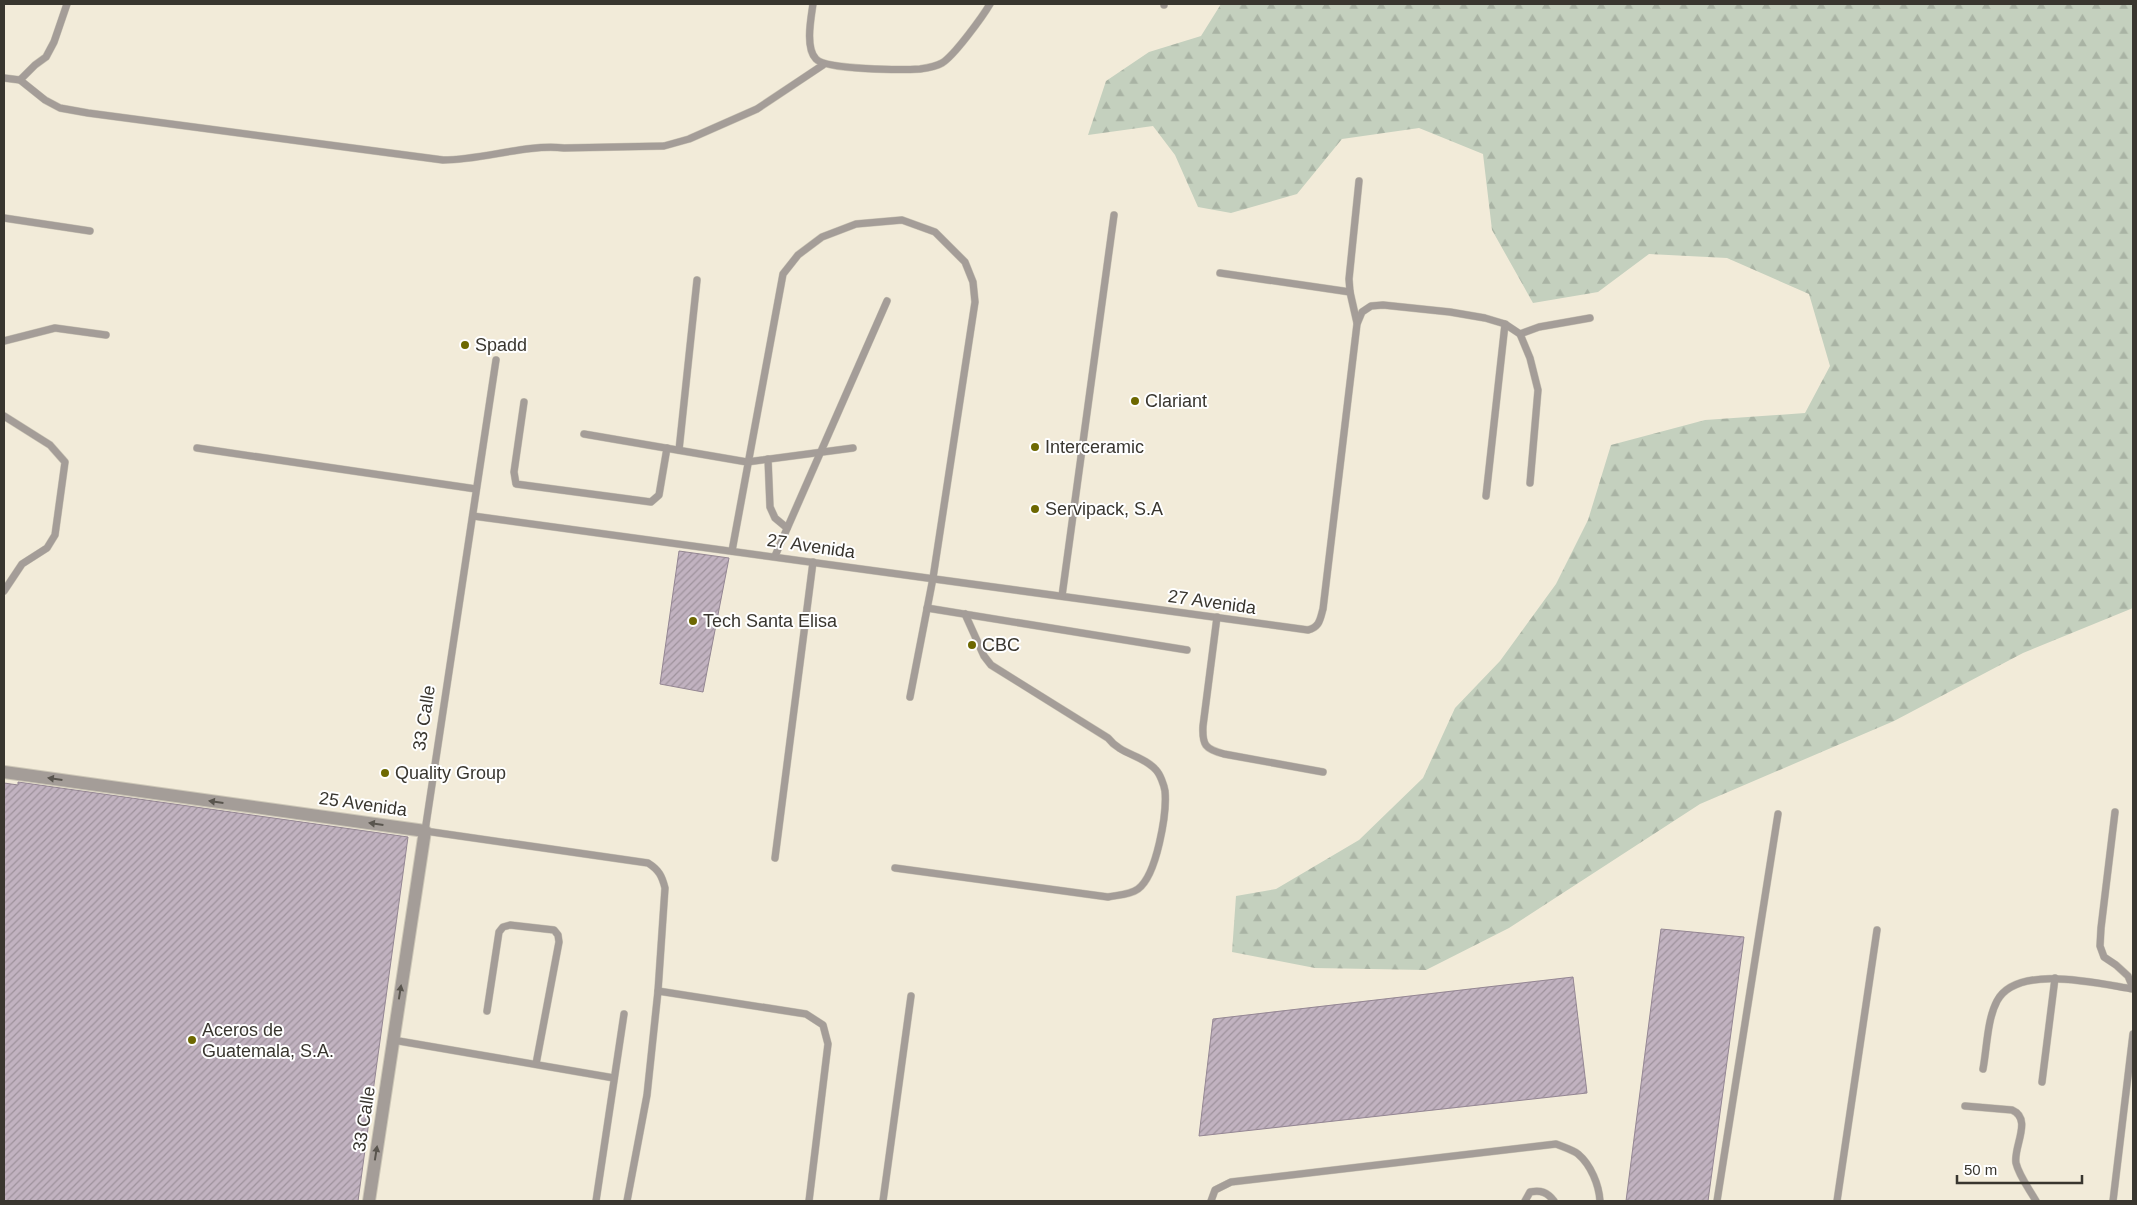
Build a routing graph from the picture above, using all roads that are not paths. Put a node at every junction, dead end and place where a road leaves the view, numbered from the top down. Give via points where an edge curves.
1 (67, 4) edge
2 (813, 4) edge
3 (990, 4) edge
4 (823, 64) junction
5 (4, 78) edge
6 (20, 80) junction
7 (1359, 181) dead end
8 (1114, 215) dead end
9 (4, 218) edge
10 (90, 231) dead end
11 (1220, 273) dead end
12 (697, 280) dead end
13 (1350, 292) junction
14 (887, 301) dead end
15 (1590, 318) dead end
16 (1357, 324) junction
17 (1505, 324) junction
18 (1520, 334) junction
19 (106, 335) dead end
20 (4, 341) edge
21 (496, 360) dead end
22 (524, 402) dead end
23 (4, 416) edge
24 (584, 434) dead end
25 (198, 448) dead end
26 (667, 448) junction
27 (853, 448) dead end
28 (679, 450) junction
29 (820, 453) junction
30 (768, 459) junction
31 (747, 462) junction
32 (1530, 483) dead end
33 (476, 489) junction
34 (1486, 496) dead end
35 (473, 516) junction
36 (787, 528) junction
37 (732, 551) junction
38 (775, 556) junction
39 (813, 562) junction
40 (933, 578) junction
41 (4, 591) edge
42 (1062, 596) junction
43 (927, 608) junction
44 (965, 614) junction
45 (1217, 617) junction
46 (1187, 650) dead end
47 (910, 698) dead end
48 (4, 772) edge
49 (1322, 772) dead end
50 (2115, 812) dead end
51 (1778, 814) dead end
52 (425, 831) junction
53 (774, 858) dead end
54 (895, 868) dead end
55 (1877, 930) dead end
56 (2055, 978) junction
57 (2133, 988) edge
58 (658, 991) junction
59 (911, 996) dead end
60 (487, 1011) dead end
61 (624, 1014) dead end
62 (2133, 1034) edge
63 (393, 1040) junction
64 (536, 1064) junction
65 (1983, 1069) dead end
66 (614, 1078) junction
67 (2042, 1082) dead end
68 (1965, 1106) dead end
69 (369, 1201) edge
70 (596, 1201) edge
71 (627, 1201) edge
72 (809, 1201) edge
73 (883, 1201) edge
74 (1211, 1201) edge
75 (1525, 1201) edge
76 (1554, 1201) edge
77 (1600, 1201) edge
78 (1717, 1201) edge
79 (1837, 1201) edge
80 (2036, 1201) edge
81 (2113, 1201) edge

1 - 6 lane via 46,57
2 - 4 lane via 811,50 815,59
3 - 4 lane via 943,62 922,69
4 - 6 lane via 758,109 664,146 548,146 462,160 60,108
5 - 6 lane
7 - 13 lane
8 - 42 lane
9 - 10 lane
11 - 13 lane
12 - 28 lane
13 - 16 lane
14 - 29 lane
15 - 18 lane via 1539,327
16 - 17 lane via 1362,312 1371,306 1383,305 1450,312
16 - 45 lane, 27 Avenida via 1323,609 1318,624 1308,630
17 - 18 lane
17 - 34 lane
18 - 32 lane via 1538,390
19 - 20 lane via 55,328
21 - 33 lane, 33 Calle
22 - 26 lane via 514,472 516,484 651,502 659,495
23 - 41 lane via 50,445 64,462 55,534 47,548 22,564
24 - 26 lane
25 - 33 lane
26 - 28 lane
27 - 29 lane
28 - 31 lane
29 - 30 lane
29 - 36 lane
30 - 31 lane
30 - 36 lane via 770,507 775,518
31 - 37 lane
31 - 40 lane via 783,274 798,255 822,238 856,224 902,220 935,232 966,262 975,302
33 - 35 lane, 33 Calle
35 - 37 lane, 27 Avenida
35 - 52 lane, 33 Calle
36 - 38 lane
37 - 38 lane, 27 Avenida
38 - 39 lane, 27 Avenida
39 - 40 lane, 27 Avenida
39 - 53 lane
40 - 42 lane, 27 Avenida
40 - 43 lane
42 - 45 lane, 27 Avenida
43 - 44 lane
43 - 47 lane
44 - 46 lane
44 - 54 lane via 990,665 1108,738 1115,747 1156,769 1165,791 1160,842 1150,873 1138,889 1108,897
45 - 49 lane via 1203,726 1204,742 1210,750
52 -> 48 street, 25 Avenida
50 - 57 lane via 2100,946 2104,957 2128,976
51 - 78 lane
52 - 58 lane, 25 Avenida via 648,863 657,868 665,888
63 -> 52 street, 33 Calle
55 - 79 lane
56 - 57 lane
56 - 65 lane via 2024,982 2011,987 1998,999
56 - 67 lane
58 - 71 lane, 25 Avenida via 647,1095
58 - 72 lane via 806,1014 823,1025 828,1044
59 - 73 lane
60 - 64 lane via 498,932 510,924 554,930 559,942
61 - 66 lane
62 - 81 lane
63 - 64 lane
69 -> 63 street, 33 Calle
64 - 66 lane
66 - 70 lane
68 - 80 lane via 2018,1112 2022,1120 2016,1163
74 - 77 lane via 1215,1190 1231,1182 1556,1144 1578,1154 1590,1169
75 - 76 lane via 1530,1192 1539,1191

